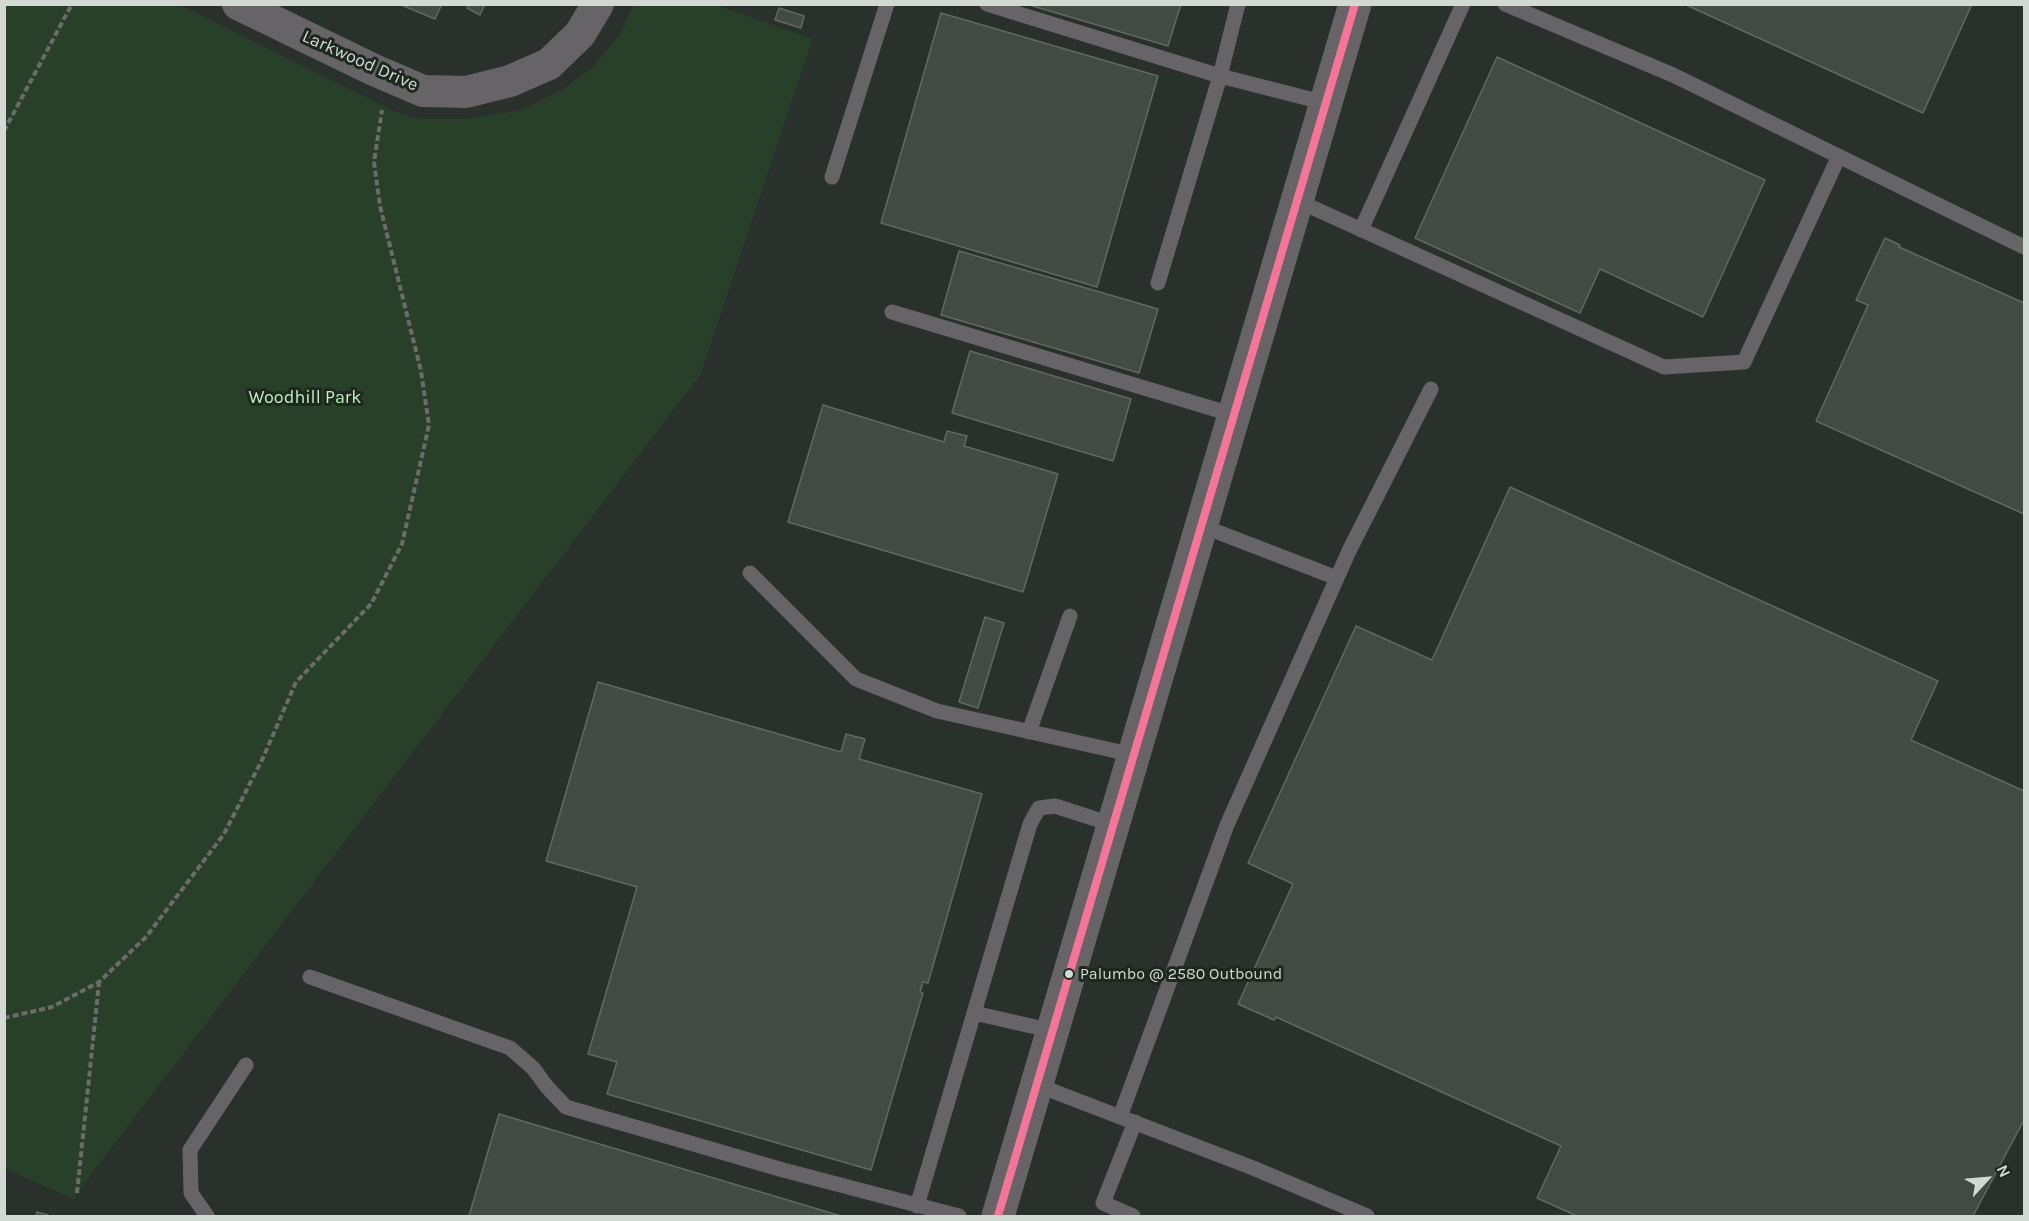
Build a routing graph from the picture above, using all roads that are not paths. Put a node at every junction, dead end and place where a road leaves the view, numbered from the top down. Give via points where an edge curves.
1 (238, 4) edge
2 (598, 4) edge
3 (887, 4) edge
4 (987, 4) edge
5 (1238, 4) edge
6 (1355, 4) edge
7 (1463, 4) edge
8 (1505, 4) edge
9 (1220, 76) junction
10 (1326, 103) junction
11 (1839, 156) junction
12 (832, 177) dead end
13 (1298, 201) junction
14 (1361, 230) junction
15 (2025, 247) edge
16 (1158, 283) dead end
17 (892, 312) dead end
18 (1431, 389) dead end
19 (1234, 415) junction
20 (1202, 526) junction
21 (750, 573) dead end
22 (1337, 578) junction
23 (1070, 616) dead end
24 (1029, 732) junction
25 (1134, 755) junction
26 (1114, 825) junction
27 (310, 976) dead end
28 (974, 1013) junction
29 (1053, 1031) junction
30 (246, 1065) dead end
31 (1037, 1085) junction
32 (1120, 1117) junction
33 (1135, 1122) junction
34 (918, 1206) junction
35 (207, 1216) edge
36 (959, 1216) edge
37 (998, 1216) edge
38 (1132, 1216) edge
39 (1367, 1216) edge

1 - 2 street, Larkwood Drive via 423,91 466,92 510,81 549,64 580,34
3 - 12 lane
4 - 9 lane
5 - 9 lane
6 - 10 street
7 - 14 lane
8 - 11 lane via 1673,75
9 - 10 lane
9 - 16 lane
10 - 13 street
11 - 14 lane via 1744,362 1664,367
11 - 15 lane
13 - 14 lane
13 - 19 street
17 - 19 lane
18 - 22 lane
19 - 20 street
20 - 22 lane
20 - 25 street
21 - 24 lane via 856,679 937,711
22 - 32 lane via 1227,825
23 - 24 lane
24 - 25 lane
25 - 26 street
26 - 28 lane via 1055,806 1039,808 1030,824
26 - 29 street
27 - 34 lane via 510,1048 566,1107
28 - 29 lane
28 - 34 lane
29 - 31 street
30 - 35 lane via 190,1150 191,1193
31 - 32 lane
31 - 37 street
32 - 33 lane
33 - 38 lane via 1103,1203
33 - 39 lane
34 - 36 lane

